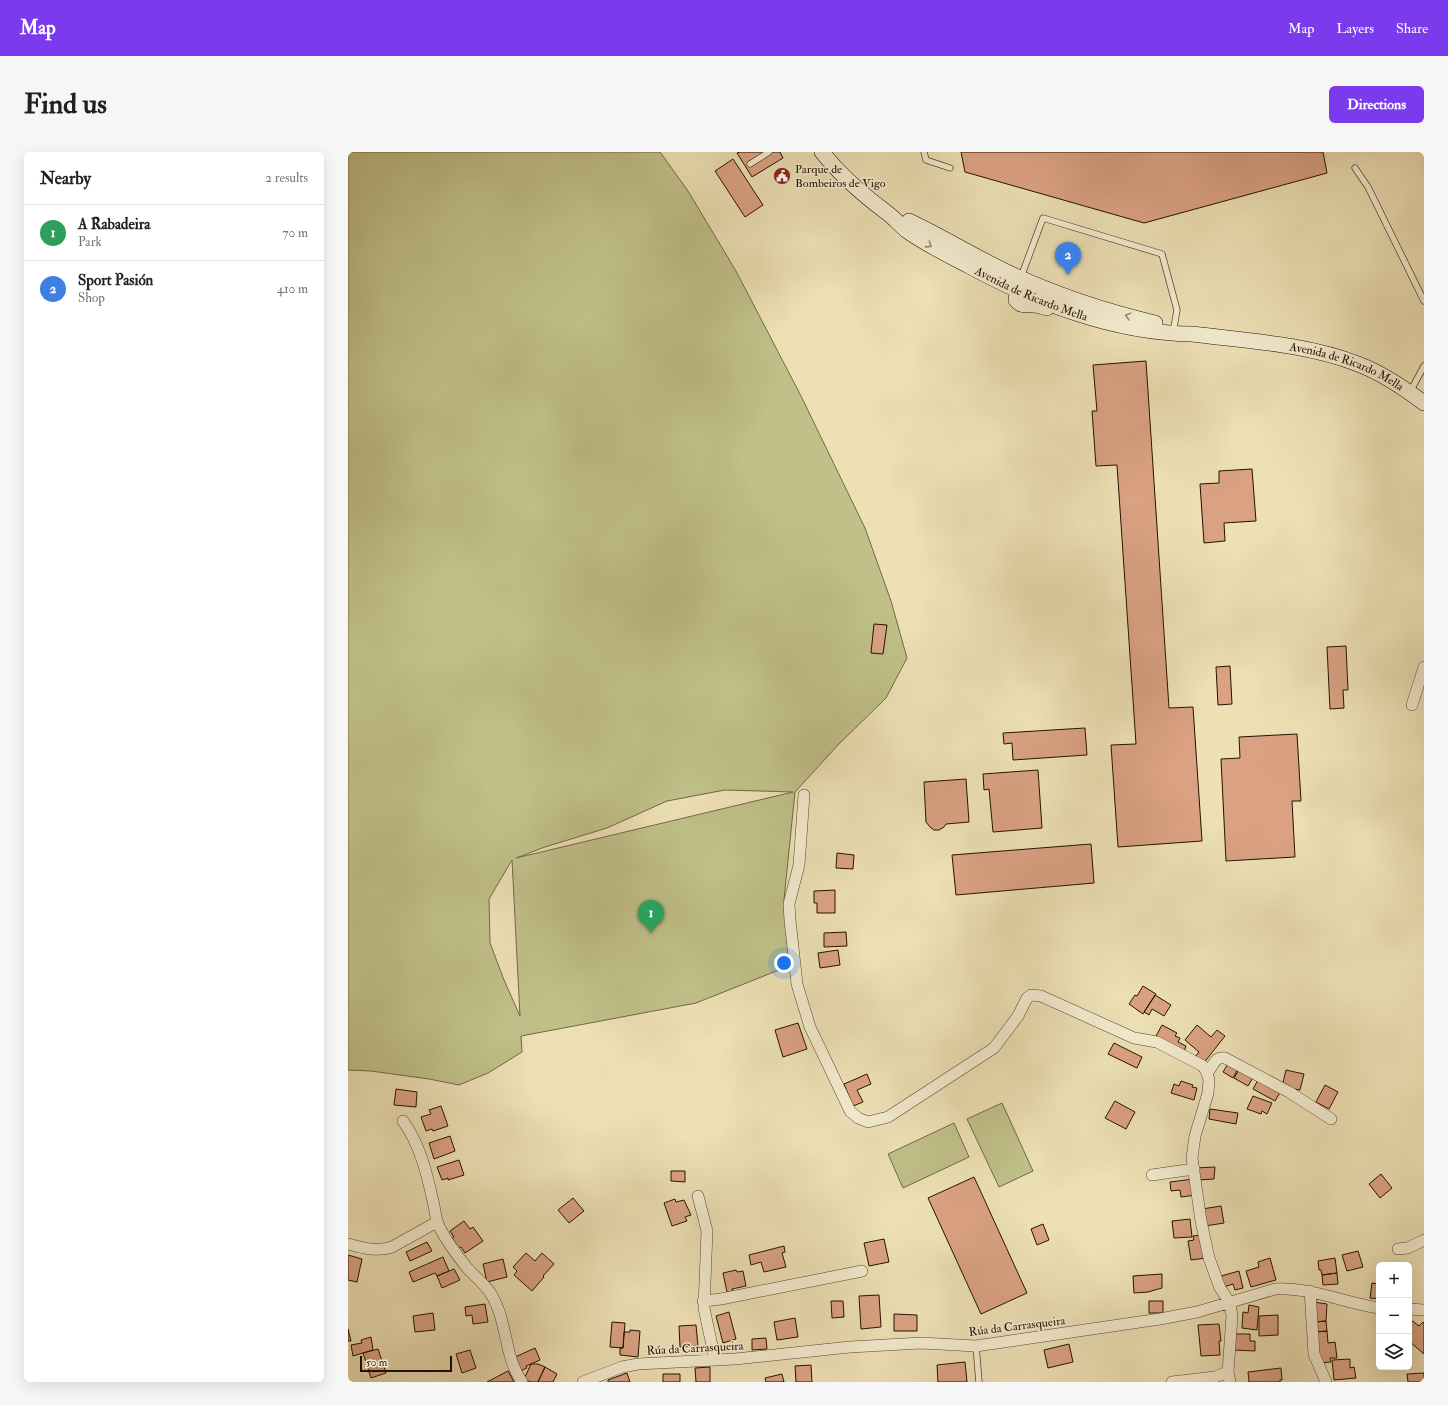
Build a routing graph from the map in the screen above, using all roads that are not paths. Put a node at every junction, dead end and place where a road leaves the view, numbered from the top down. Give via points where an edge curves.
1 (769, 152) edge
2 (822, 152) edge
3 (924, 152) edge
4 (750, 164) dead end
5 (950, 168) dead end
6 (1355, 168) dead end
7 (887, 213) junction
8 (1024, 292) junction
9 (1424, 301) edge
10 (1102, 315) junction
11 (1174, 327) junction
12 (1192, 334) junction
13 (1424, 366) edge
14 (1421, 378) edge
15 (1409, 392) junction
16 (1424, 403) edge
17 (1424, 667) edge
18 (1412, 704) dead end
19 (804, 796) dead end
20 (1207, 1073) junction
21 (1331, 1119) dead end
22 (403, 1121) dead end
23 (1194, 1169) junction
24 (1152, 1175) dead end
25 (698, 1196) dead end
26 (437, 1222) junction
27 (1424, 1240) edge
28 (348, 1244) edge
29 (1398, 1249) dead end
30 (862, 1271) dead end
31 (1310, 1291) junction
32 (703, 1301) junction
33 (1230, 1302) junction
34 (1376, 1307) edge
35 (1412, 1309) edge
36 (1424, 1310) edge
37 (976, 1346) junction
38 (715, 1360) junction
39 (1229, 1377) edge
40 (522, 1382) edge
41 (583, 1382) edge
42 (979, 1382) edge
43 (1172, 1382) edge
44 (1326, 1382) edge

1 - 4 lane
2 - 7 main road, Avenida de Ricardo Mella via 852,184
3 - 5 lane via 926,160
6 - 9 lane via 1368,187
7 - 8 main road, Avenida de Ricardo Mella via 968,252
7 -> 8 main road, Avenida de Ricardo Mella via 906,230 948,255
8 - 10 main road, Avenida de Ricardo Mella
8 - 10 main road, Avenida de Ricardo Mella via 1059,294
8 - 11 lane via 1042,218 1162,254 1176,310
11 -> 10 main road, Avenida de Ricardo Mella
10 - 12 main road, Avenida de Ricardo Mella via 1135,329
11 - 12 main road, Avenida de Ricardo Mella
12 - 15 main road, Avenida de Ricardo Mella via 1331,354 1360,364
13 - 14 lane
14 - 15 lane
15 - 16 main road, Avenida de Ricardo Mella
17 - 18 street
19 - 20 street via 799,865 789,904 797,984 810,1027 850,1111 858,1118 868,1122 888,1118 994,1048 1031,995 1041,996 1134,1038 1157,1042 1203,1066
20 - 21 street via 1216,1060 1220,1057 1226,1058 1290,1092
20 - 23 street via 1208,1094 1194,1136
22 - 26 street via 421,1156
23 - 24 street
23 - 33 street via 1209,1258 1220,1288
25 - 32 street via 707,1231
26 - 28 street via 384,1250
26 - 40 street via 468,1268 489,1291 499,1309 512,1362
27 - 29 street via 1408,1248
30 - 32 street
31 - 33 street, Rúa da Carrasqueira via 1275,1289
31 - 34 street, Rúa da Carrasqueira
31 - 44 street via 1314,1354
32 - 38 street
33 - 37 street, Rúa da Carrasqueira via 1160,1319
33 - 39 street via 1232,1316
35 - 36 street
37 - 38 street, Rúa da Carrasqueira via 921,1343
37 - 42 lane
38 - 41 street, Rúa da Carrasqueira via 638,1364 622,1367
39 - 43 street

